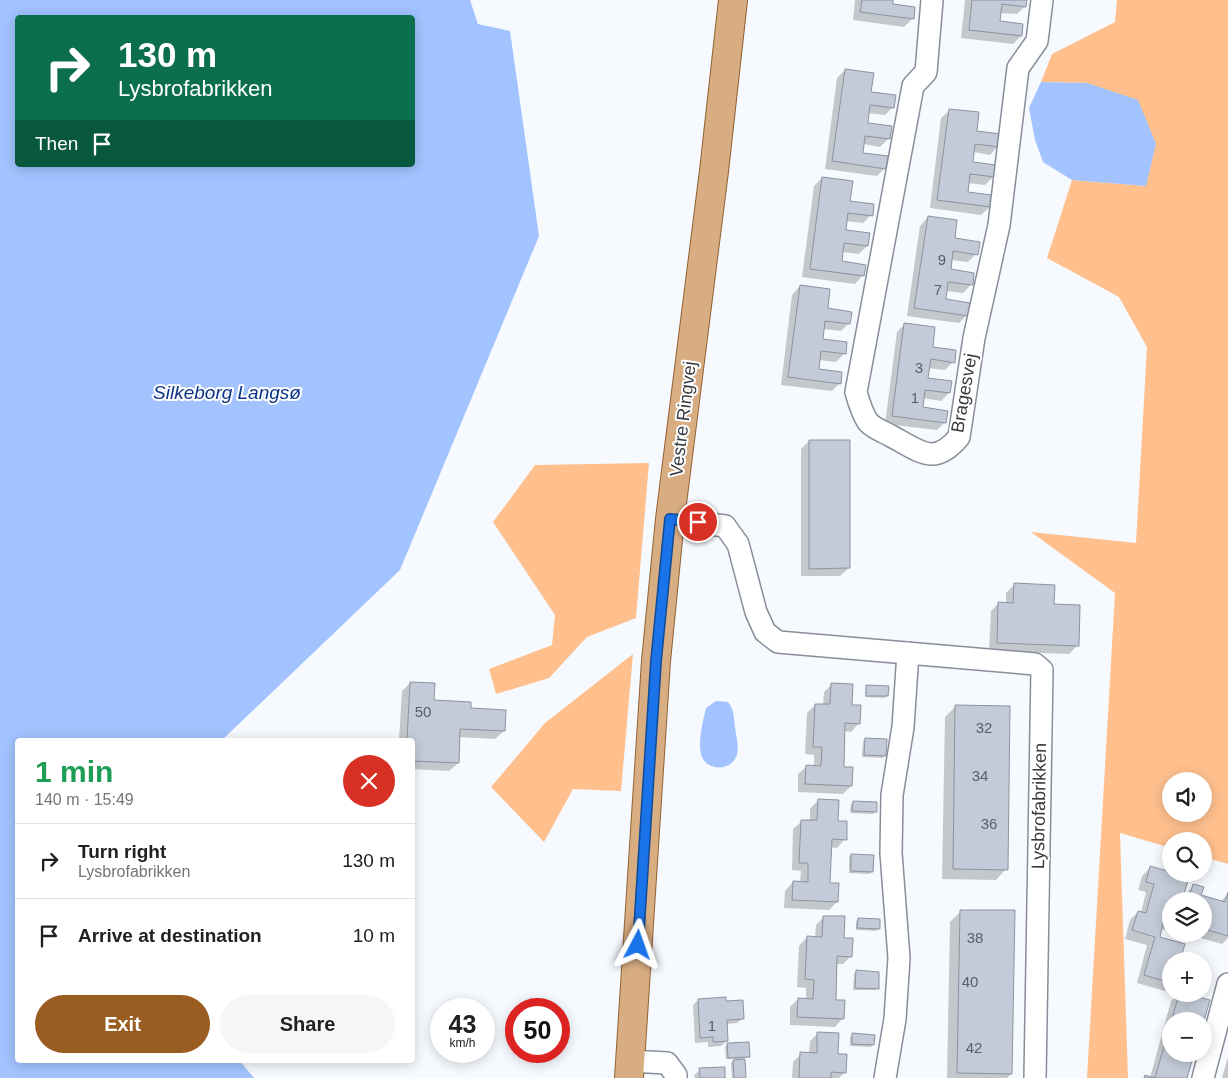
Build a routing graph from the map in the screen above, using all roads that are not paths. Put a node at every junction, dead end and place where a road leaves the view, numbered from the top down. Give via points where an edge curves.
1 (733, 0) edge
2 (932, 0) edge
3 (1042, 0) edge
4 (670, 519) junction
5 (908, 654) junction
6 (1228, 984) edge
7 (630, 1070) edge
8 (676, 1078) edge
9 (885, 1078) edge
10 (1035, 1078) edge
11 (1203, 1078) edge

1 - 4 main road, Vestre Ringvej
2 - 3 street, Bragesvej via 926,72 913,86 856,392 869,424 927,455 940,453 959,436 974,338 999,224 1018,68 1037,41
4 - 5 street, Lysbrofabrikken via 725,526 738,544 756,612 765,632 778,642
4 - 7 main road, Vestre Ringvej via 656,661
5 - 9 street via 903,727 892,795 891,853 899,958 895,1020
5 - 10 street, Lysbrofabrikken via 1035,664 1042,670
6 - 11 street
7 - 8 street via 668,1063

